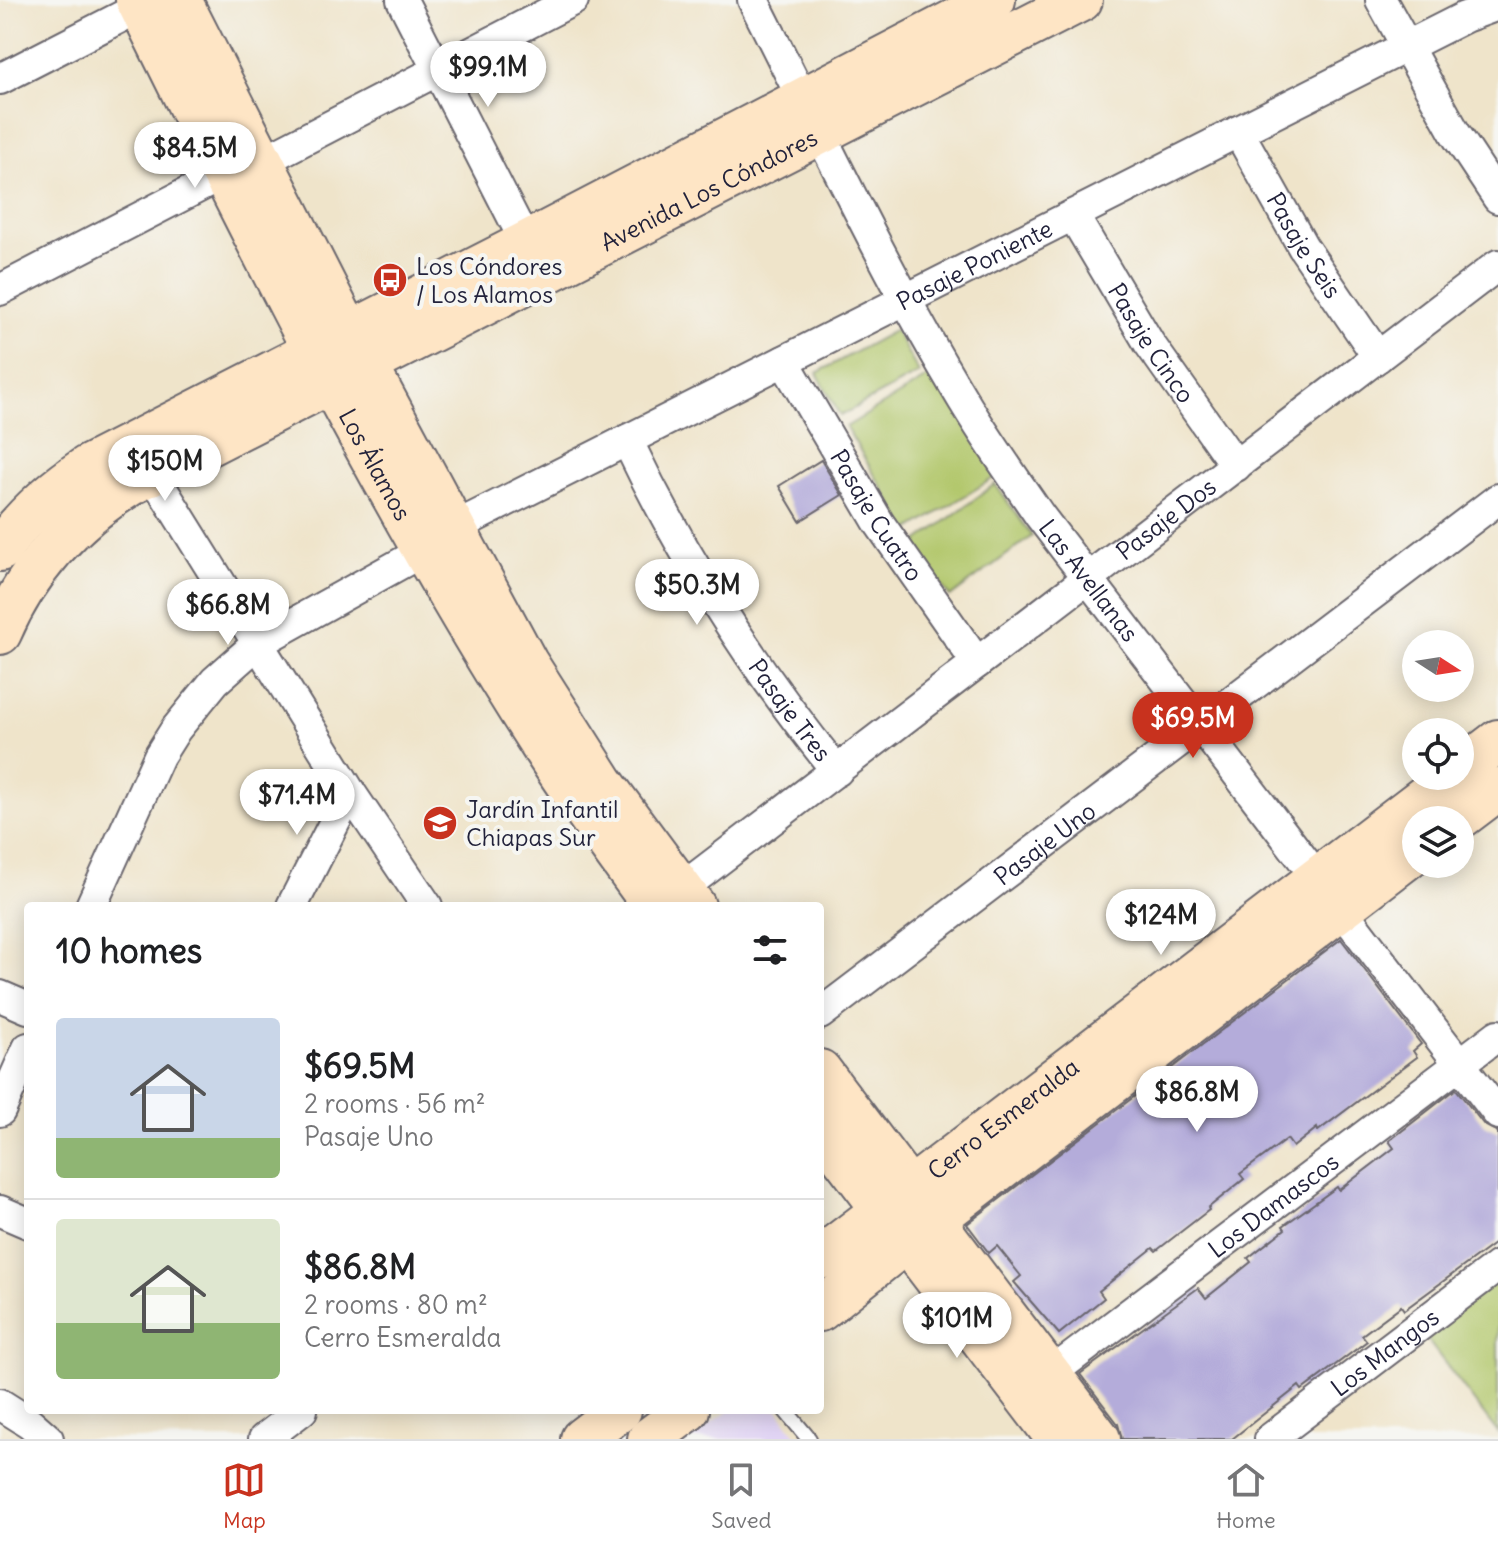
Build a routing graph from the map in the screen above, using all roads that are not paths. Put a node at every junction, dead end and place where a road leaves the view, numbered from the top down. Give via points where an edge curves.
1 (180, 0) edge
2 (402, 0) edge
3 (573, 0) edge
4 (753, 0) edge
5 (994, 0) edge
6 (1081, 0) edge
7 (1381, 0) edge
8 (144, 2) edge
9 (1498, 5) edge
10 (1406, 47) junction
11 (437, 70) junction
12 (0, 79) edge
13 (812, 116) junction
14 (1238, 131) junction
15 (243, 168) junction
16 (1498, 198) edge
17 (1073, 215) junction
18 (526, 243) junction
19 (1498, 265) edge
20 (0, 290) edge
21 (906, 299) junction
22 (1378, 357) junction
23 (340, 358) junction
24 (784, 361) junction
25 (627, 440) junction
26 (1236, 466) junction
27 (152, 473) junction
28 (1498, 499) edge
29 (439, 539) junction
30 (0, 550) edge
31 (1088, 579) junction
32 (0, 633) edge
33 (258, 643) junction
34 (977, 663) junction
35 (1200, 725) junction
36 (1498, 741) edge
37 (1474, 759) edge
38 (837, 771) junction
39 (1498, 789) edge
40 (1437, 790) edge
41 (350, 792) junction
42 (1474, 807) edge
43 (1402, 858) edge
44 (1329, 894) junction
45 (676, 900) edge
46 (93, 902) edge
47 (294, 902) edge
48 (424, 902) edge
49 (0, 996) edge
50 (24, 1006) edge
51 (824, 1011) edge
52 (1498, 1035) edge
53 (24, 1057) edge
54 (1460, 1064) junction
55 (824, 1078) edge
56 (0, 1111) edge
57 (1498, 1114) edge
58 (824, 1131) edge
59 (0, 1211) edge
60 (908, 1215) junction
61 (24, 1221) edge
62 (824, 1256) edge
63 (1498, 1266) edge
64 (824, 1301) edge
65 (1050, 1374) junction
66 (0, 1404) edge
67 (296, 1414) edge
68 (615, 1414) edge
69 (683, 1414) edge
70 (788, 1414) edge
71 (272, 1429) edge
72 (48, 1439) edge
73 (582, 1439) edge
74 (649, 1439) edge
75 (809, 1439) edge
76 (1058, 1439) edge
77 (1099, 1439) edge
78 (1270, 1439) edge

1 - 15 street, Los Álamos
2 - 11 street
3 - 11 street
4 - 13 street, Las Avellanas
5 - 13 street, Avenida Los Cóndores
6 - 13 street, Avenida Los Cóndores
7 - 10 street
8 - 12 street
8 - 15 street, Los Álamos
9 - 10 street, Pasaje Poniente
10 - 14 street, Pasaje Poniente
10 - 16 street
11 - 15 street
11 - 18 street
13 - 18 street, Avenida Los Cóndores
13 - 21 street, Las Avellanas
13 - 23 street, Avenida Los Cóndores
14 - 17 street, Pasaje Poniente
14 - 22 street, Pasaje Seis via 1303,247
15 - 20 street
15 - 23 street, Los Álamos
17 - 21 street, Pasaje Poniente
17 - 26 street, Pasaje Cinco via 1149,343
18 - 23 street, Avenida Los Cóndores
19 - 22 street, Pasaje Dos
21 - 24 street, Pasaje Poniente
21 - 31 street, Las Avellanas via 995,450
22 - 26 street, Pasaje Dos
23 - 27 street, Avenida Los Cóndores
23 - 29 street, Los Álamos
23 - 30 street, Avenida Los Cóndores via 87,467 23,520
24 - 25 street, Pasaje Poniente
24 - 34 street, Pasaje Cuatro via 879,523
25 - 29 street, Pasaje Poniente
25 - 38 street, Pasaje Tres via 725,620
26 - 31 street, Pasaje Dos
27 - 32 street, Avenida Los Cóndores via 107,498 65,534 30,576
27 - 33 street
28 - 35 street, Pasaje Uno
29 - 33 street, Pasaje Poniente
29 - 45 street, Los Álamos via 526,662
31 - 34 street, Pasaje Dos
31 - 35 street, Las Avellanas
33 - 41 street
33 - 46 street, Pasaje Poniente via 215,681 176,729 144,785
34 - 38 street, Pasaje Dos
35 - 44 street, Las Avellanas
35 - 51 street, Pasaje Uno
36 - 37 street
38 - 45 street, Pasaje Dos
39 - 42 street
40 - 44 street, Cerro Esmeralda
41 - 47 street
41 - 48 street
43 - 44 street, Cerro Esmeralda
44 - 54 street, Las Avellanas
44 - 60 street, Cerro Esmeralda
49 - 50 street
52 - 54 street, Los Damascos
53 - 56 street
54 - 57 street, Las Avellanas
54 - 65 street, Los Damascos
55 - 60 street
58 - 60 street
59 - 61 street
60 - 62 street, Cerro Esmeralda
60 - 64 street, Cerro Esmeralda
60 - 65 street
60 - 76 street
63 - 78 street, Los Mangos
65 - 77 street
66 - 72 street
67 - 71 street
68 - 73 street
69 - 74 street
70 - 75 lane

